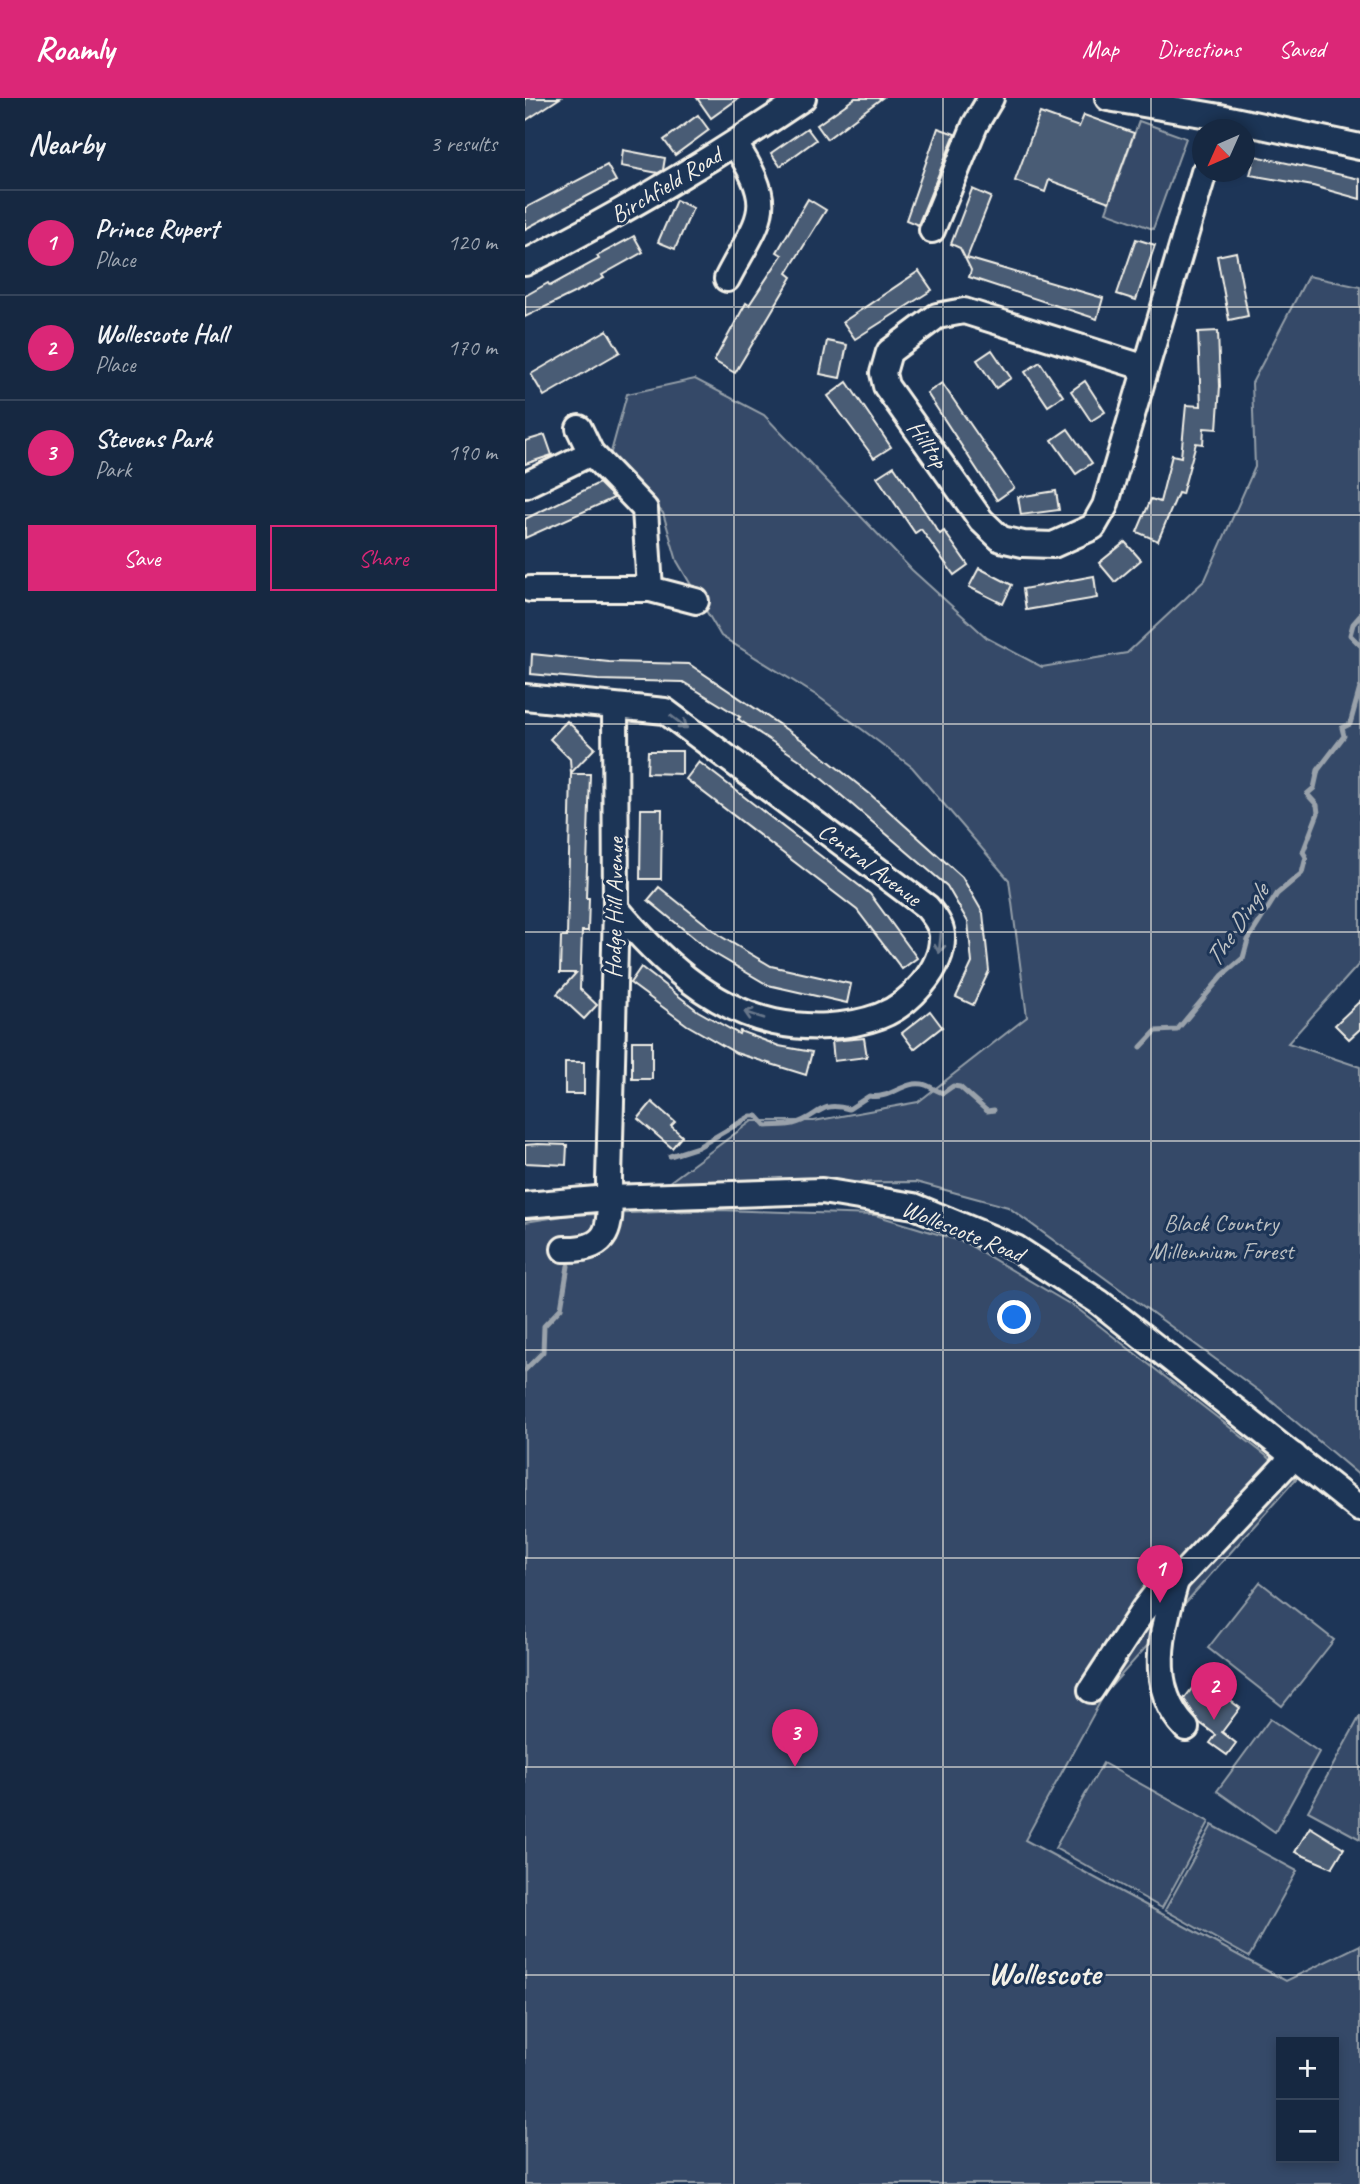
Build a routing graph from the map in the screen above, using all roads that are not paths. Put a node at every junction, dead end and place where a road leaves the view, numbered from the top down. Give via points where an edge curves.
1 (803, 98) edge
2 (991, 98) edge
3 (1108, 98) edge
4 (1225, 116) edge
5 (735, 144) junction
6 (1360, 147) edge
7 (1201, 182) edge
8 (932, 230) dead end
9 (525, 263) edge
10 (727, 279) dead end
11 (1146, 368) junction
12 (579, 428) dead end
13 (591, 453) junction
14 (525, 485) edge
15 (530, 589) dead end
16 (650, 589) junction
17 (696, 601) dead end
18 (525, 697) edge
19 (615, 708) junction
20 (616, 908) junction
21 (609, 1198) junction
22 (525, 1205) edge
23 (564, 1248) dead end
24 (1294, 1457) junction
25 (1360, 1509) edge
26 (1176, 1581) junction
27 (1091, 1690) dead end
28 (1186, 1728) dead end

1 - 5 street, Birchfield Road
2 - 8 street via 975,125
3 - 4 street
4 - 6 street
5 - 9 street, Birchfield Road via 605,222
5 - 10 street via 762,197 761,212
7 - 11 street, Hilltop
11 - 11 street, Hilltop via 1105,506 1093,527 1053,545 1001,539 981,520 886,386 883,373 889,352 937,316 964,311
12 - 13 street
13 - 14 street
13 - 16 street via 645,509
15 - 16 street
16 - 17 street
18 - 19 street
19 - 20 street, Hodge Hill Avenue
19 -> 20 street, Central Avenue via 665,711 927,907 938,921 941,949 929,975 893,1010 848,1024 807,1027 739,1010 705,992 644,942
20 - 21 street, Hodge Hill Avenue
21 - 22 street, Wollescote Road
21 - 23 street, Hodge Hill Avenue via 607,1233 590,1245
21 - 24 street, Wollescote Road via 822,1191 914,1206 1016,1248 1078,1288
24 - 25 street, Wollescote Road
24 - 26 street
26 - 27 street via 1144,1609
26 - 28 street via 1160,1638 1161,1669 1173,1715

